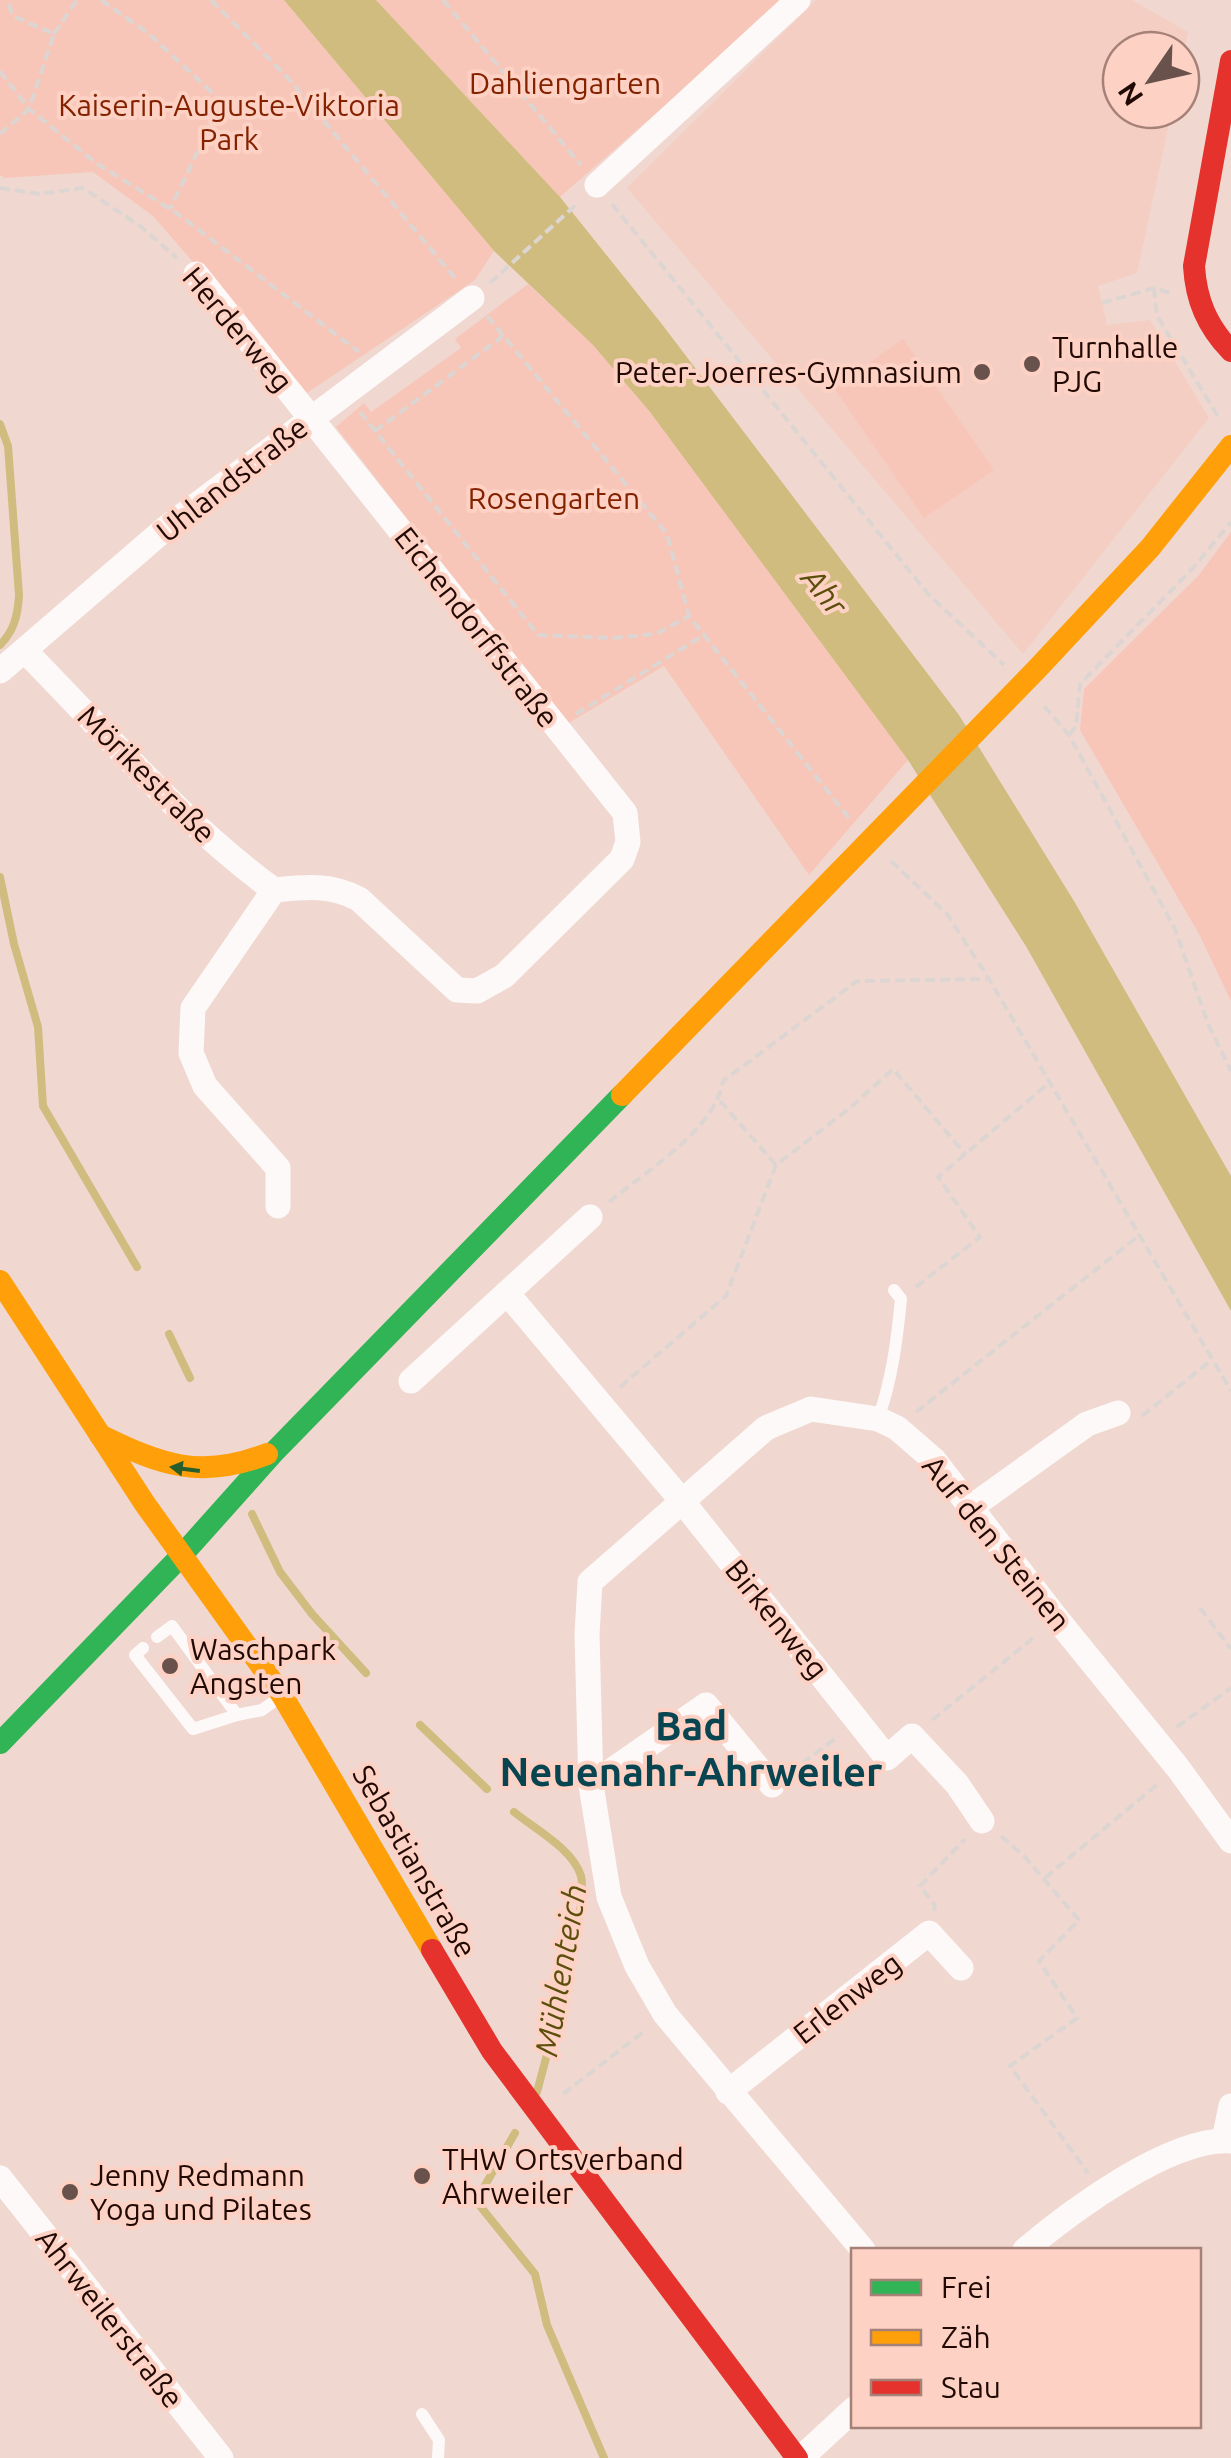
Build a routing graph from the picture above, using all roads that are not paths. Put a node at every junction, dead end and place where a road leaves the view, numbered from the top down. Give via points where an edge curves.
1 (798, 0) edge
2 (1231, 61) edge
3 (1227, 98) edge
4 (591, 191) road end
5 (196, 274) road end
6 (481, 291) road end
7 (1231, 351) edge
8 (312, 417) junction
9 (1231, 446) edge
10 (26, 652) junction
11 (0, 671) edge
12 (274, 890) junction
13 (278, 1206) dead end
14 (590, 1217) road end
15 (0, 1281) edge
16 (507, 1292) junction
17 (898, 1295) road end
18 (412, 1381) dead end
19 (1118, 1413) road end
20 (888, 1423) junction
21 (99, 1434) junction
22 (275, 1451) junction
23 (682, 1501) junction
24 (970, 1508) junction
25 (182, 1555) junction
26 (158, 1637) dead end
27 (144, 1648) dead end
28 (190, 1648) junction
29 (176, 1658) dead end
30 (202, 1664) junction
31 (188, 1676) dead end
32 (282, 1695) junction
33 (237, 1715) junction
34 (0, 1742) edge
35 (591, 1785) junction
36 (772, 1785) road end
37 (982, 1821) road end
38 (1231, 1841) edge
39 (961, 1968) dead end
40 (728, 2092) junction
41 (1231, 2106) edge
42 (1227, 2141) edge
43 (0, 2178) edge
44 (861, 2248) edge
45 (1027, 2248) edge
46 (851, 2412) edge
47 (422, 2414) dead end
48 (221, 2458) edge
49 (438, 2458) edge
50 (799, 2458) edge

1 - 4 street
2 - 3 street
3 - 7 street via 1192,280 1208,324
5 - 8 street, Herderweg
6 - 8 street, Uhlandstraße
8 - 10 street, Uhlandstraße via 166,528
8 - 12 street, Eichendorffstraße via 625,814 628,842 622,859 504,976 477,991 457,990 360,898 322,886
9 - 22 street via 1150,548 884,830
10 - 11 street, Uhlandstraße
10 - 12 street, Mörikestraße via 206,835
12 - 13 street via 194,1008 191,1053 205,1086 278,1168
14 - 16 street
15 - 21 street, Sebastianstraße
16 - 18 street
16 - 23 street, Birkenweg
17 - 20 lane
19 - 24 street via 1088,1424
20 - 23 street via 812,1409 766,1428
20 - 24 street, Auf den Steinen via 934,1460
22 -> 21 street via 243,1466 202,1471 168,1466
21 - 25 street, Sebastianstraße
22 - 25 street
23 - 35 street via 590,1582
23 - 37 street, Birkenweg via 887,1758 912,1736
24 - 38 street, Auf den Steinen
25 - 32 street, Sebastianstraße
25 - 34 street
26 - 28 lane via 172,1626
27 - 33 lane via 135,1655 170,1690 192,1729
28 - 29 lane
28 - 30 lane
30 - 31 lane
30 - 33 lane
32 - 33 lane via 262,1710
32 - 50 street, Sebastianstraße via 492,2051
35 - 36 street via 706,1705
35 - 40 street via 609,1897 637,1966 665,2014
39 - 40 street, Erlenweg via 929,1933
40 - 44 street
41 - 42 street
42 - 45 street via 1162,2158
43 - 48 street, Ahrweilerstraße
46 - 50 street
47 - 49 lane via 438,2440

